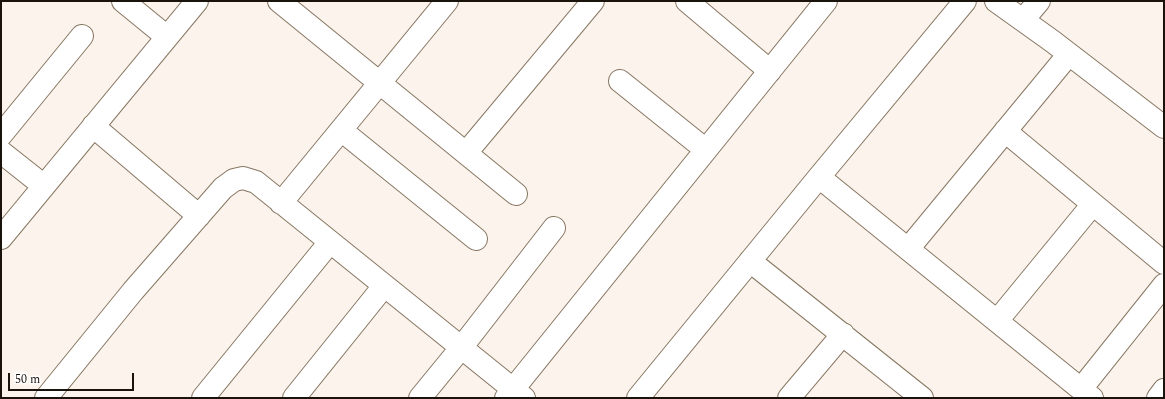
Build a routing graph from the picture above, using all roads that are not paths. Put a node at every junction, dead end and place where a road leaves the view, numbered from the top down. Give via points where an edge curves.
1 (122, 1) edge
2 (197, 1) edge
3 (280, 1) edge
4 (447, 1) edge
5 (593, 1) edge
6 (687, 1) edge
7 (826, 1) edge
8 (965, 1) edge
9 (996, 1) edge
10 (1039, 1) edge
11 (1023, 20) junction
12 (82, 36) dead end
13 (166, 37) junction
14 (1069, 54) junction
15 (770, 71) junction
16 (620, 80) dead end
17 (380, 83) junction
18 (93, 126) junction
19 (1164, 127) edge
20 (341, 130) junction
21 (1005, 131) junction
22 (1, 135) edge
23 (706, 150) junction
24 (1, 152) edge
25 (466, 153) junction
26 (819, 177) junction
27 (44, 186) junction
28 (516, 194) dead end
29 (281, 203) junction
30 (1093, 204) junction
31 (199, 216) junction
32 (5, 226) edge
33 (554, 228) dead end
34 (476, 239) dead end
35 (330, 242) junction
36 (908, 249) junction
37 (750, 261) junction
38 (1164, 263) edge
39 (1164, 285) edge
40 (384, 286) junction
41 (997, 321) junction
42 (843, 334) junction
43 (461, 348) junction
44 (1164, 390) edge
45 (1086, 393) edge
46 (514, 395) edge
47 (46, 398) edge
48 (203, 398) edge
49 (294, 398) edge
50 (420, 398) edge
51 (638, 398) edge
52 (789, 398) edge
53 (922, 398) edge
54 (1158, 398) edge

1 - 13 street
2 - 13 street
3 - 17 street
4 - 17 street
5 - 25 street
6 - 15 street
7 - 15 street
8 - 26 street
9 - 11 street
10 - 11 street
11 - 14 street
12 - 22 street
13 - 18 street
14 - 19 street
14 - 21 street
15 - 23 street
16 - 23 street
17 - 20 street
17 - 25 street
18 - 27 street
18 - 31 street
20 - 29 street
20 - 34 street
21 - 30 street
21 - 36 street
23 - 46 street
24 - 27 street
25 - 28 street
26 - 36 street
26 - 37 street
27 - 32 street
29 - 31 street via 256,182 243,178 234,180 223,188
29 - 35 street
30 - 38 street
30 - 41 street
31 - 47 street via 133,291
33 - 43 street
35 - 40 street
35 - 48 street
36 - 41 street
37 - 42 street
37 - 51 street
39 - 45 street
40 - 43 street
40 - 49 street
41 - 45 street
42 - 52 street
42 - 53 street
43 - 46 street
43 - 50 street
44 - 54 street

